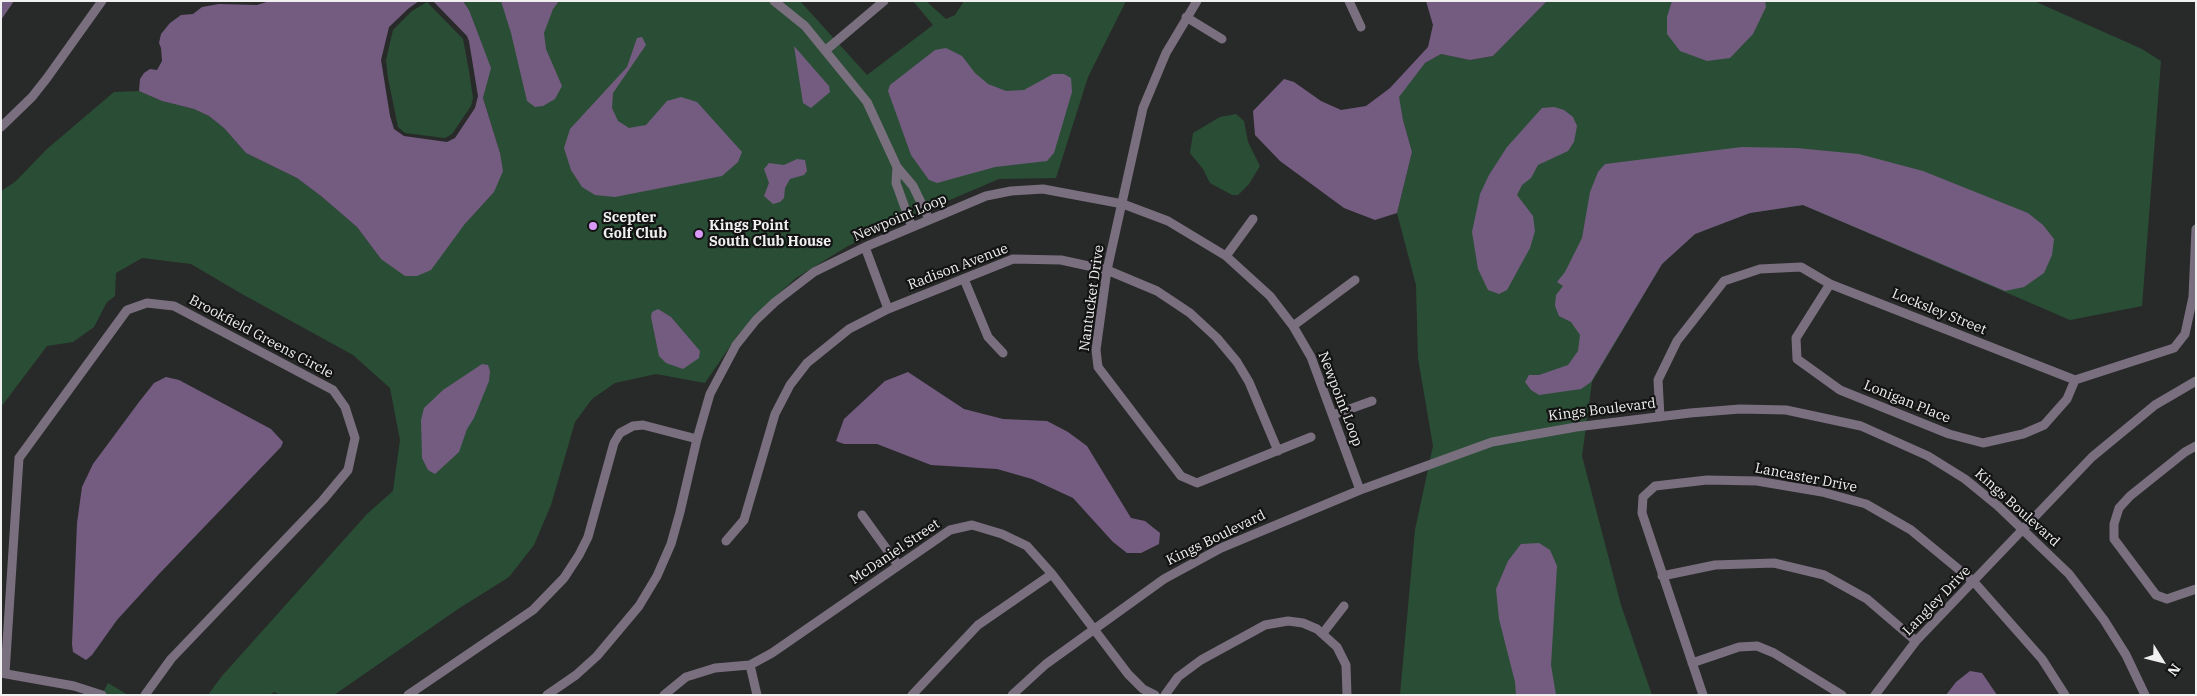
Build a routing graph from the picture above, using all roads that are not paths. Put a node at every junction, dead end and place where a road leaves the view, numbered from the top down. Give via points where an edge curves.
1 (102, 1) edge
2 (774, 1) edge
3 (884, 1) edge
4 (1197, 1) edge
5 (1349, 1) edge
6 (1186, 18) junction
7 (1361, 27) dead end
8 (1222, 39) dead end
9 (826, 50) junction
10 (1, 127) edge
11 (897, 167) junction
12 (1123, 204) junction
13 (929, 219) junction
14 (1253, 219) dead end
15 (912, 227) junction
16 (2196, 229) edge
17 (865, 247) junction
18 (1226, 256) junction
19 (1107, 270) junction
20 (964, 279) junction
21 (1355, 280) dead end
22 (1830, 284) junction
23 (2194, 297) edge
24 (888, 309) junction
25 (1293, 326) junction
26 (1003, 353) dead end
27 (2075, 380) junction
28 (2196, 382) edge
29 (1372, 401) dead end
30 (1332, 415) junction
31 (1660, 417) junction
32 (1311, 438) dead end
33 (697, 439) junction
34 (2196, 446) edge
35 (1278, 451) junction
36 (1360, 490) junction
37 (862, 515) dead end
38 (2024, 531) junction
39 (726, 541) dead end
40 (898, 566) junction
41 (1052, 574) junction
42 (1662, 576) junction
43 (1974, 582) junction
44 (2196, 589) edge
45 (1344, 606) dead end
46 (1093, 629) junction
47 (1323, 633) junction
48 (1916, 641) junction
49 (1692, 663) junction
50 (750, 665) junction
51 (3, 673) edge
52 (102, 695) edge
53 (145, 695) edge
54 (408, 695) edge
55 (547, 695) edge
56 (664, 695) edge
57 (757, 695) edge
58 (912, 695) edge
59 (1012, 695) edge
60 (1155, 695) edge
61 (1165, 695) edge
62 (1347, 695) edge
63 (1703, 695) edge
64 (1842, 695) edge
65 (1875, 695) edge
66 (2065, 695) edge
67 (2145, 695) edge

1 - 10 street via 32,97
2 - 9 street via 798,20
3 - 9 street
4 - 6 street, Nantucket Drive
5 - 7 street
6 - 8 street
6 - 12 street, Nantucket Drive via 1166,53 1143,108
9 - 11 street via 867,102
11 - 13 street via 913,186
11 - 15 street via 896,183
12 - 13 street, Newpoint Loop via 1043,189 1011,191 986,196
12 - 18 street, Newpoint Loop via 1168,221
12 - 19 street, Nantucket Drive
13 - 15 street, Newpoint Loop
14 - 18 street
15 - 17 street, Newpoint Loop
16 - 23 street
17 - 24 street
17 - 33 street, Newpoint Loop via 814,272 756,320 720,372
18 - 25 street, Newpoint Loop via 1270,296
19 - 20 street, Radison Avenue via 1061,260 1013,259
19 - 35 street, Radison Avenue via 1157,291 1190,313 1217,338 1249,382
19 - 35 street, Nantucket Drive via 1096,350 1098,367 1181,476 1197,483
20 - 24 street, Radison Avenue
20 - 26 street via 988,337
21 - 25 street
22 - 27 street, Locksley Street
22 - 27 street, Lonigan Place via 1796,338 1797,360 1840,390 1949,434 1983,443 2024,434 2044,425 2067,399
22 - 31 street, Locksley Street via 1801,266 1760,268 1724,281 1677,341 1658,380
23 - 27 street via 2185,334 2174,348
24 - 39 street, Radison Avenue via 842,334 807,363 790,385 775,414 744,520
25 - 30 street, Newpoint Loop via 1311,357
28 - 38 street, Langley Drive via 2155,405 2092,457
29 - 30 street
30 - 36 street, Newpoint Loop
31 - 36 street, Kings Boulevard via 1568,428 1492,442
31 - 38 street, Kings Boulevard via 1740,409 1786,410 1861,426 1928,456 1965,479
32 - 35 street, Nantucket Drive
33 - 54 street via 638,425 620,433 614,442 588,537 564,578 533,610
33 - 55 street, Newpoint Loop via 671,544 639,606 597,656
34 - 44 street via 2119,508 2114,539 2156,595 2167,599
36 - 46 street, Kings Boulevard via 1221,548 1164,579
37 - 40 street
38 - 43 street, Langley Drive
38 - 67 street, Kings Boulevard via 2069,574 2104,620 2126,655
40 - 41 street, McDaniel Street via 950,530 972,525 1027,546
40 - 50 street, McDaniel Street via 772,654
41 - 46 street, McDaniel Street
41 - 58 street via 978,625
42 - 43 street, Lancaster Drive via 1642,514 1643,497 1655,486 1707,480 1758,481 1822,492 1866,504 1911,530
42 - 48 street via 1715,565 1774,563 1815,573 1867,599
42 - 49 street, Lancaster Drive
43 - 48 street, Langley Drive
43 - 66 street, Lancaster Drive via 2042,659
45 - 47 street
46 - 59 street, Kings Boulevard via 1046,664
46 - 60 street, McDaniel Street via 1136,683
47 - 61 street via 1294,621 1265,625 1194,664 1178,677
47 - 62 street via 1337,647 1346,665
48 - 65 street, Langley Drive
49 - 63 street, Lancaster Drive
49 - 64 street via 1739,647 1757,646
50 - 56 street, McDaniel Street via 715,668 686,677
50 - 57 street
51 - 52 street via 74,686
51 - 53 street, Brookfield Greens Circle via 19,458 127,310 147,303 174,306 333,390 345,407 354,438 348,470 171,659

